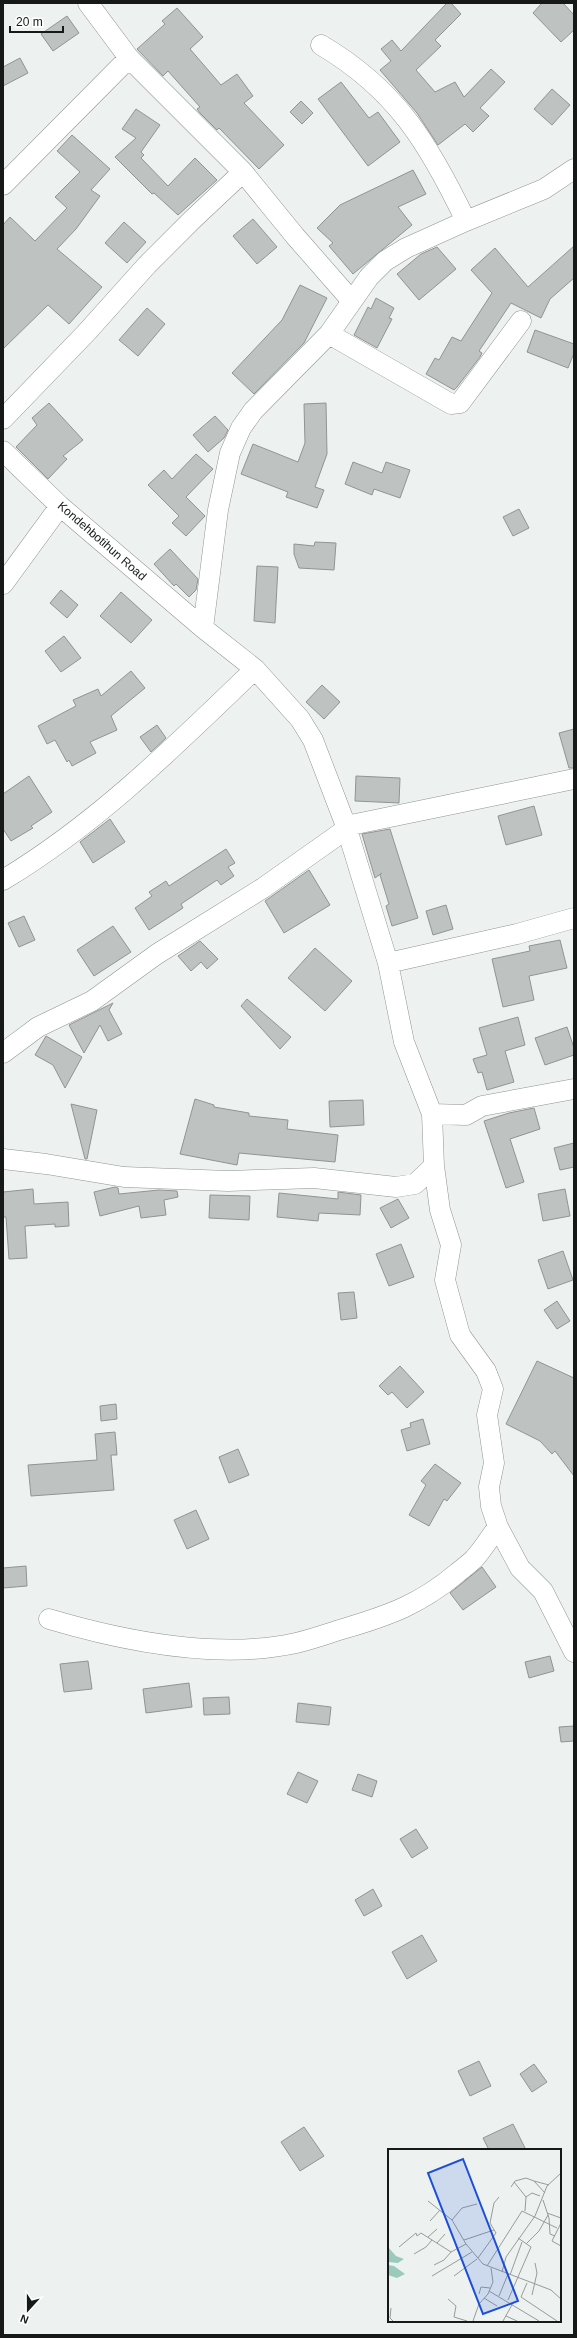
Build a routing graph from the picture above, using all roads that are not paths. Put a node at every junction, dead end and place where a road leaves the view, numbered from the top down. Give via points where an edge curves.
1 (88, 3) edge
2 (321, 45) dead end
3 (129, 58) junction
4 (574, 168) edge
5 (244, 172) junction
6 (3, 185) edge
7 (466, 221) junction
8 (351, 300) junction
9 (521, 321) dead end
10 (329, 334) junction
11 (3, 419) edge
12 (3, 451) edge
13 (60, 506) junction
14 (3, 584) edge
15 (203, 628) junction
16 (255, 669) junction
17 (574, 779) edge
18 (346, 828) junction
19 (3, 880) edge
20 (574, 918) edge
21 (388, 963) junction
22 (3, 1053) edge
23 (574, 1089) edge
24 (432, 1114) junction
25 (3, 1159) edge
26 (434, 1166) junction
27 (498, 1527) junction
28 (49, 1619) dead end
29 (574, 1652) edge

1 - 3 street
2 - 7 street via 349,62 377,85 401,112 428,147
3 - 5 street
3 - 6 street
4 - 7 street via 544,189
5 - 8 street
5 - 11 street via 170,242
7 - 8 street via 406,248 385,262
8 - 10 street
9 - 10 street via 460,403 451,404
10 - 15 street via 253,411 241,428 230,453 223,482
12 - 13 street, Kondehbotihun Road
13 - 14 street
13 - 15 street, Kondehbotihun Road
15 - 16 street, Kondehbotihun Road
16 - 18 street, Kondehbotihun Road via 300,719 313,740
16 - 19 street via 131,786 64,841
17 - 18 street
18 - 21 street, Kondehbotihun Road
18 - 22 street via 263,888 156,954 92,1001 38,1027
20 - 21 street via 517,934
21 - 24 street, Kondehbotihun Road via 404,1042
23 - 24 street via 482,1106 466,1115
24 - 26 street, Kondehbotihun Road
25 - 26 street via 124,1177 228,1181 314,1178 396,1187 415,1184
26 - 27 street, Kondehbotihun Road via 440,1210 451,1245 446,1280 460,1335 486,1371 493,1389 487,1415 494,1463 489,1488 491,1506
27 - 28 street via 474,1559 444,1584 411,1606 382,1618 296,1643 264,1647 211,1648 158,1644 97,1633
27 - 29 street, Kondehbotihun Road via 520,1568 543,1591

